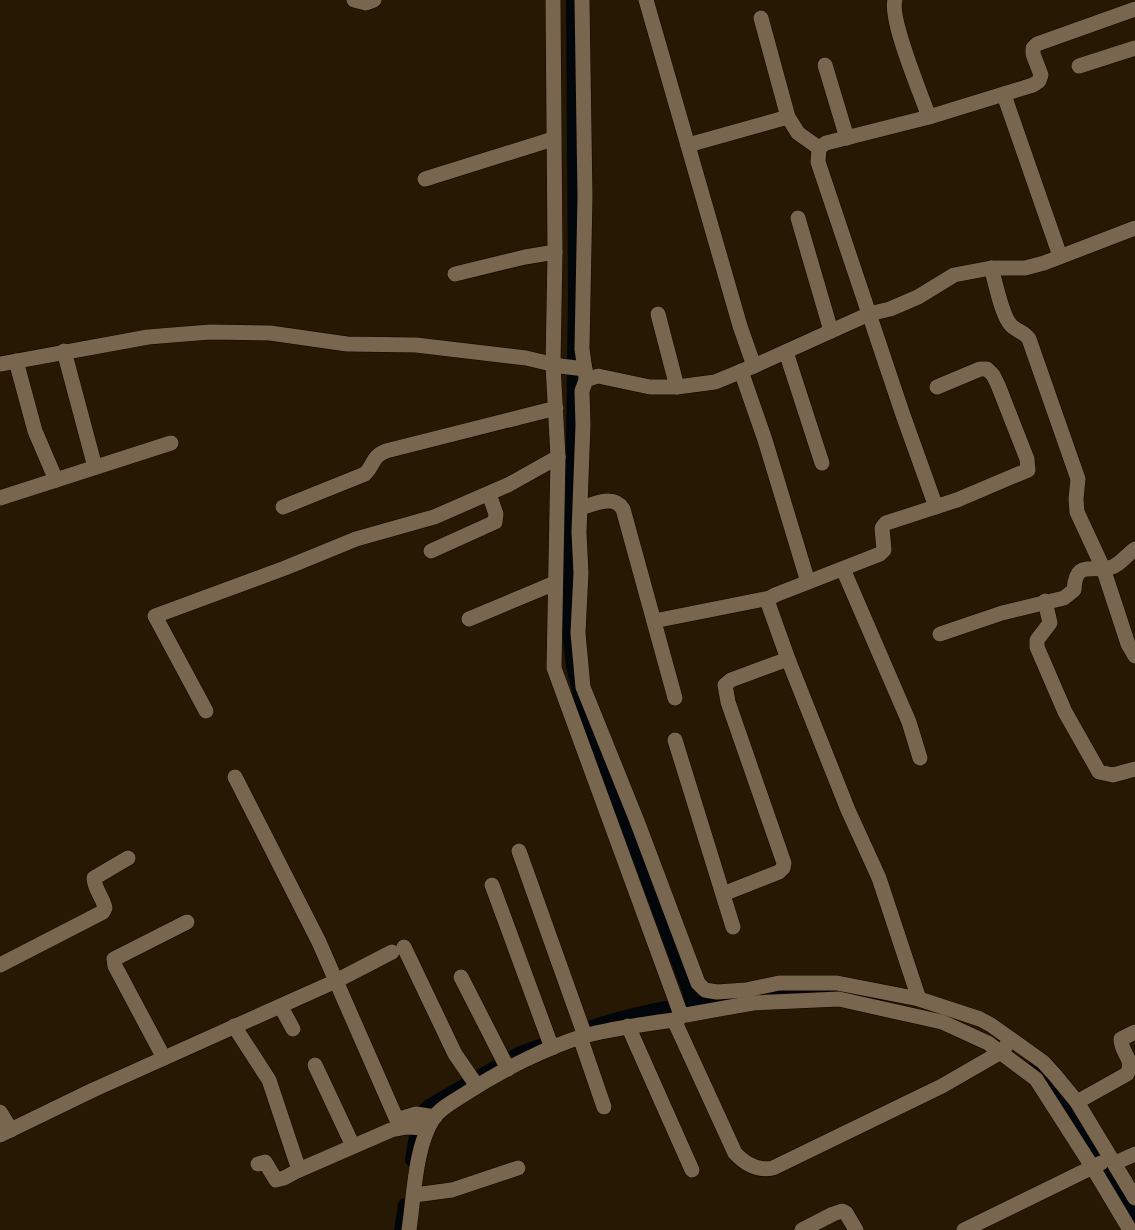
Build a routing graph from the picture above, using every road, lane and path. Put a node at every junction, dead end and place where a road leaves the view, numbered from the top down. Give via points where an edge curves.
1 (354, 0) edge
2 (374, 0) edge
3 (553, 0) edge
4 (582, 0) edge
5 (645, 0) edge
6 (895, 0) edge
7 (1135, 9) edge
8 (761, 18) dead end
9 (1135, 48) edge
10 (825, 65) dead end
11 (1079, 66) dead end
12 (1004, 95) junction
13 (788, 117) junction
14 (929, 117) junction
15 (847, 138) junction
16 (553, 139) junction
17 (688, 145) junction
18 (819, 148) junction
19 (425, 180) dead end
20 (798, 218) dead end
21 (1135, 228) edge
22 (555, 252) junction
23 (1060, 256) junction
24 (992, 268) junction
25 (454, 274) dead end
26 (658, 314) dead end
27 (869, 314) junction
28 (831, 331) junction
29 (64, 351) junction
30 (786, 352) junction
31 (16, 361) junction
32 (0, 364) edge
33 (557, 365) junction
34 (747, 369) junction
35 (583, 372) junction
36 (677, 387) junction
37 (937, 387) dead end
38 (556, 408) junction
39 (171, 442) dead end
40 (558, 457) junction
41 (822, 464) dead end
42 (95, 467) junction
43 (56, 480) junction
44 (489, 494) junction
45 (0, 498) edge
46 (283, 507) dead end
47 (936, 507) junction
48 (581, 508) junction
49 (1135, 549) edge
50 (431, 551) dead end
51 (1103, 568) junction
52 (843, 569) junction
53 (808, 582) junction
54 (555, 583) junction
55 (770, 598) junction
56 (1046, 601) junction
57 (469, 619) dead end
58 (654, 621) junction
59 (940, 634) dead end
60 (1135, 656) edge
61 (788, 659) junction
62 (675, 698) dead end
63 (206, 711) dead end
64 (675, 740) dead end
65 (920, 758) dead end
66 (1135, 769) edge
67 (235, 777) dead end
68 (519, 851) dead end
69 (128, 858) dead end
70 (492, 885) dead end
71 (723, 894) junction
72 (187, 922) dead end
73 (733, 927) dead end
74 (0, 965) edge
75 (460, 977) dead end
76 (336, 981) junction
77 (919, 999) junction
78 (281, 1006) junction
79 (678, 1012) junction
80 (234, 1026) junction
81 (628, 1026) junction
82 (293, 1029) dead end
83 (1135, 1032) edge
84 (582, 1033) junction
85 (550, 1043) junction
86 (1006, 1046) junction
87 (164, 1058) junction
88 (505, 1063) junction
89 (315, 1065) dead end
90 (473, 1081) junction
91 (1077, 1102) junction
92 (604, 1107) dead end
93 (0, 1112) edge
94 (418, 1125) junction
95 (5, 1132) edge
96 (353, 1146) junction
97 (1135, 1154) edge
98 (1105, 1163) junction
99 (258, 1164) dead end
100 (518, 1168) dead end
101 (299, 1170) junction
102 (692, 1170) dead end
103 (414, 1195) junction
104 (1135, 1198) edge
105 (409, 1230) edge
106 (802, 1230) edge
107 (856, 1230) edge
108 (964, 1230) edge
109 (1130, 1230) edge

1 - 2 street
3 - 16 street
4 - 35 street
5 - 17 street
6 - 14 street via 900,35
7 - 12 street via 1037,44 1033,54 1041,75 1039,81
8 - 13 street
9 - 11 street
10 - 15 street
12 - 14 street
12 - 23 street
13 - 17 street
13 - 18 street via 798,133
14 - 15 street
15 - 18 street
16 - 19 street
16 - 22 street
17 - 34 street via 740,326
18 - 27 street via 818,162
20 - 28 street
21 - 23 street
22 - 25 street
22 - 33 street
23 - 24 street via 1025,268
24 - 27 street via 954,275 918,297
24 - 51 street via 1006,319 1029,339 1078,480 1077,512
26 - 36 street
27 - 28 street
27 - 47 street
28 - 30 street
29 - 31 street
29 - 33 street via 148,337 270,333 336,344 427,346
29 - 42 street
30 - 34 street
30 - 41 street
31 - 32 street
31 - 43 street via 35,431
33 - 35 street
33 - 38 street
34 - 36 street via 716,382
34 - 53 street
35 - 36 street via 650,387
35 - 48 street
37 - 47 street via 987,369 998,385 1029,465 1028,471
38 - 40 street
38 - 46 street via 386,451 374,458 365,474
39 - 42 street
40 - 44 street
40 - 54 street
42 - 43 street
43 - 45 street
44 - 50 street via 495,522
44 - 63 street via 435,517 356,539 155,616
47 - 52 street via 886,524 882,528 884,550
48 - 58 street via 606,501 620,503
48 - 77 street via 578,633 582,687 698,984 717,992 779,983 821,982
49 - 51 street via 1114,566
51 - 56 street via 1080,571 1070,594
51 - 60 street
52 - 53 street
52 - 65 street via 909,722
53 - 55 street
54 - 57 street
54 - 79 street via 554,668
55 - 58 street
55 - 61 street via 769,609
56 - 59 street
56 - 66 street via 1050,623 1037,640 1037,647 1071,724 1099,772 1113,775
58 - 62 street
61 - 71 street via 725,685 784,863 779,872
61 - 77 street via 879,878
64 - 71 street
67 - 76 street
68 - 84 street
69 - 74 street via 94,878 104,904 103,912
70 - 85 street
71 - 73 street
72 - 87 street via 114,959 114,966
75 - 88 street
76 - 78 street
76 - 90 street via 398,950
76 - 94 street
77 - 86 street via 980,1019
78 - 80 street
78 - 82 street
79 - 81 street
79 - 86 street via 838,999 942,1022 988,1044
79 - 86 street via 735,1153 741,1160 764,1170 942,1086
80 - 87 street
80 - 101 street via 269,1080
81 - 84 street
81 - 102 street
83 - 91 street via 1120,1039 1132,1060 1127,1074
84 - 85 street
84 - 92 street
85 - 88 street
86 - 91 street via 1043,1062
86 - 98 street
87 - 95 street
88 - 90 street
89 - 96 street
90 - 94 street
91 - 98 street
93 - 95 street
94 - 96 street
94 - 103 street via 420,1157
96 - 101 street
97 - 98 street
98 - 104 street
98 - 108 street
98 - 109 street
99 - 101 street via 265,1162 276,1180
100 - 103 street via 452,1190
103 - 105 street
106 - 107 street via 842,1211

